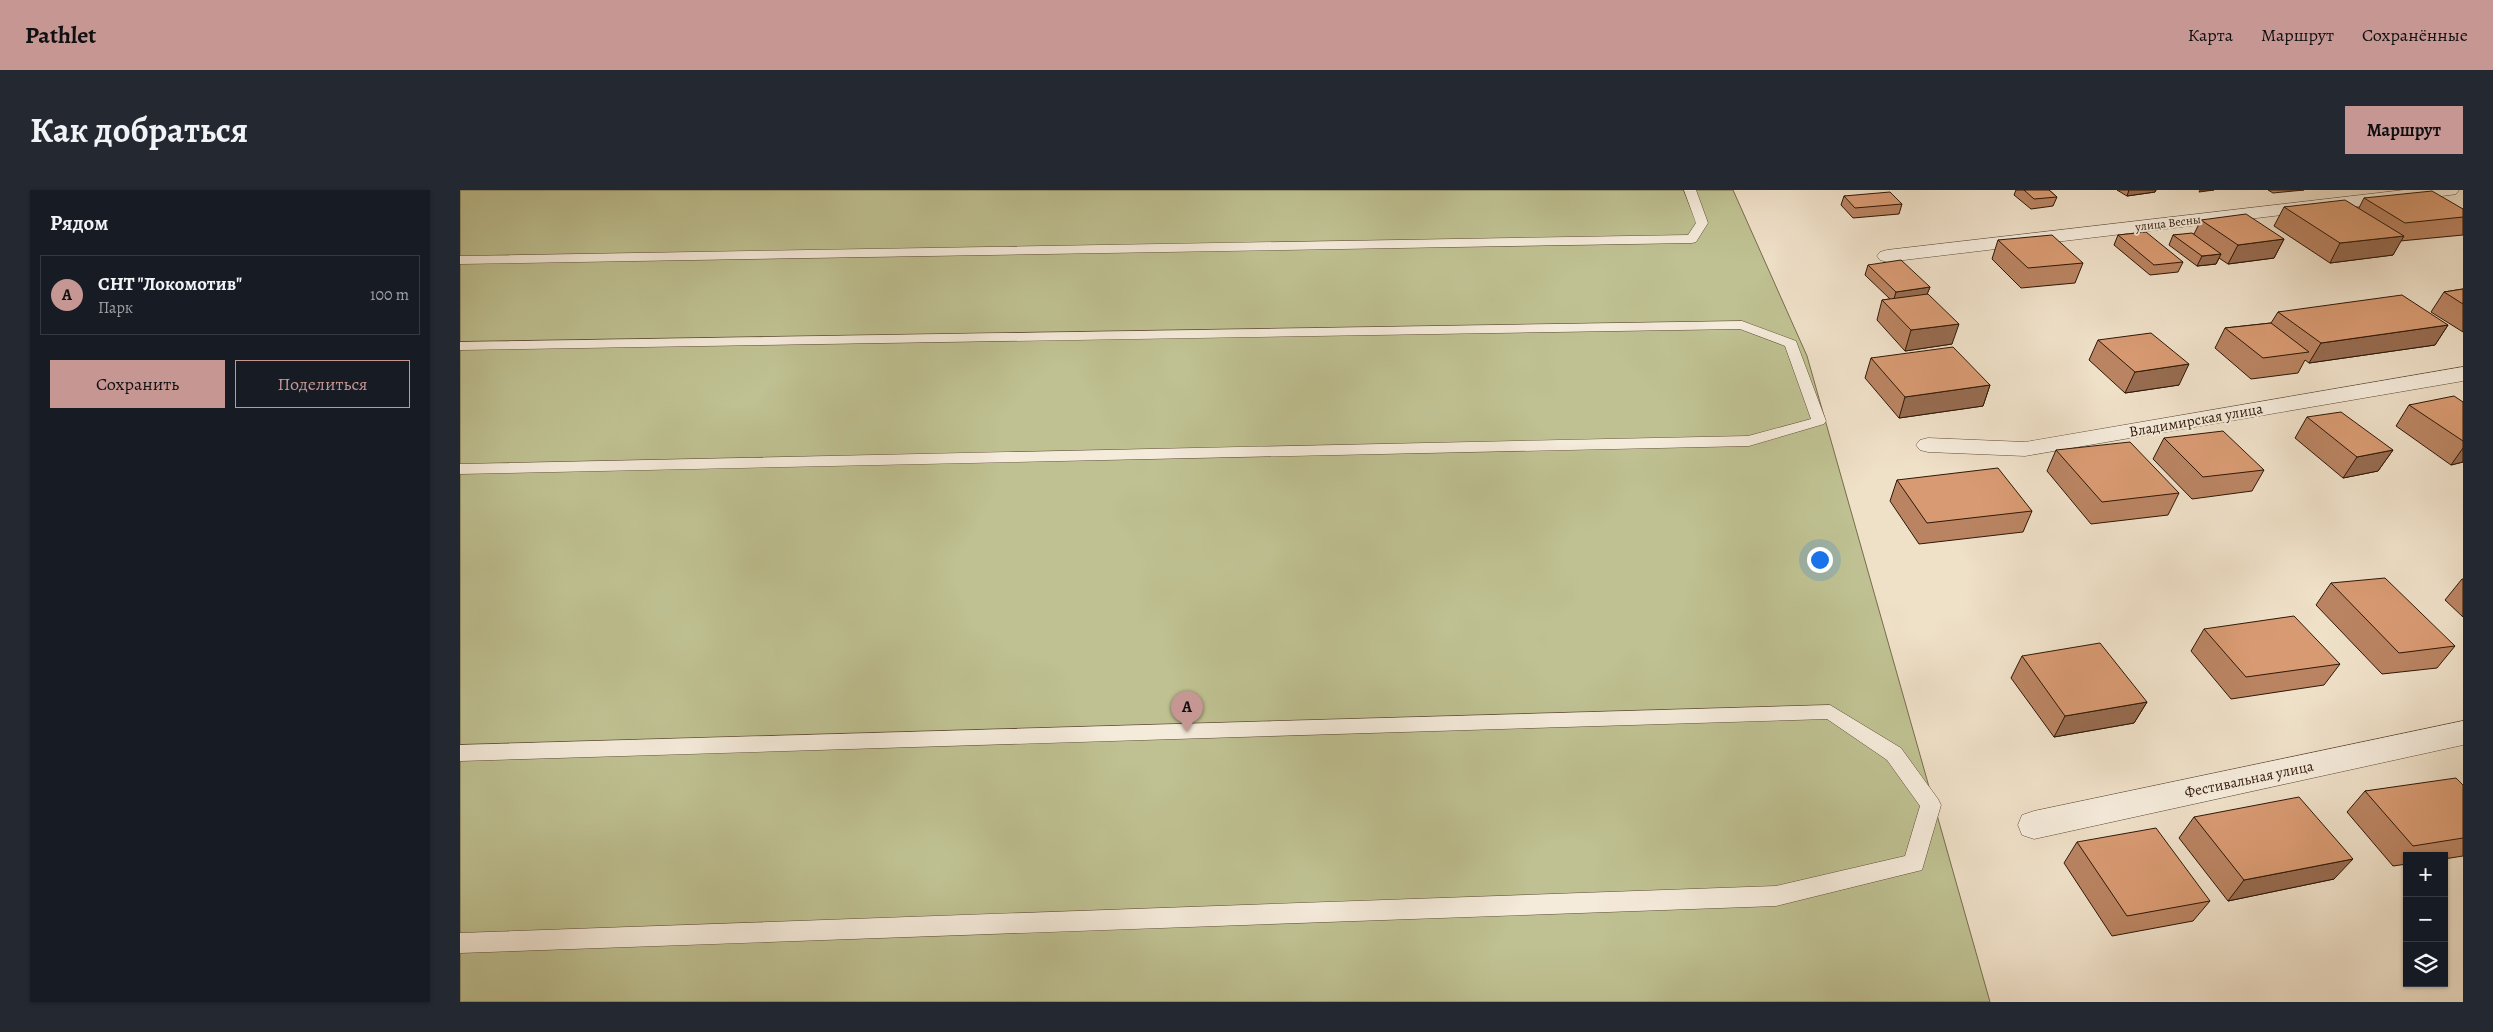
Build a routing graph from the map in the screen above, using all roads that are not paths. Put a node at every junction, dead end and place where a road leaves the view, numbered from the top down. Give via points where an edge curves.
1 (1690, 190) edge
2 (2449, 190) edge
3 (2463, 198) edge
4 (1887, 256) dead end
5 (460, 260) edge
6 (460, 346) edge
7 (2463, 374) edge
8 (1928, 445) dead end
9 (460, 469) edge
10 (2463, 733) edge
11 (460, 752) edge
12 (2034, 825) dead end
13 (460, 943) edge

1 - 5 lane via 1702,223 1692,239
2 - 3 street
2 - 4 street, улица Весны
6 - 9 lane via 1742,325 1791,344 1819,421 1750,441
7 - 8 street, Владимирская улица via 2025,449
10 - 12 street, Фестивальная улица
11 - 13 lane via 1830,712 1894,754 1932,805 1914,863 1776,896

